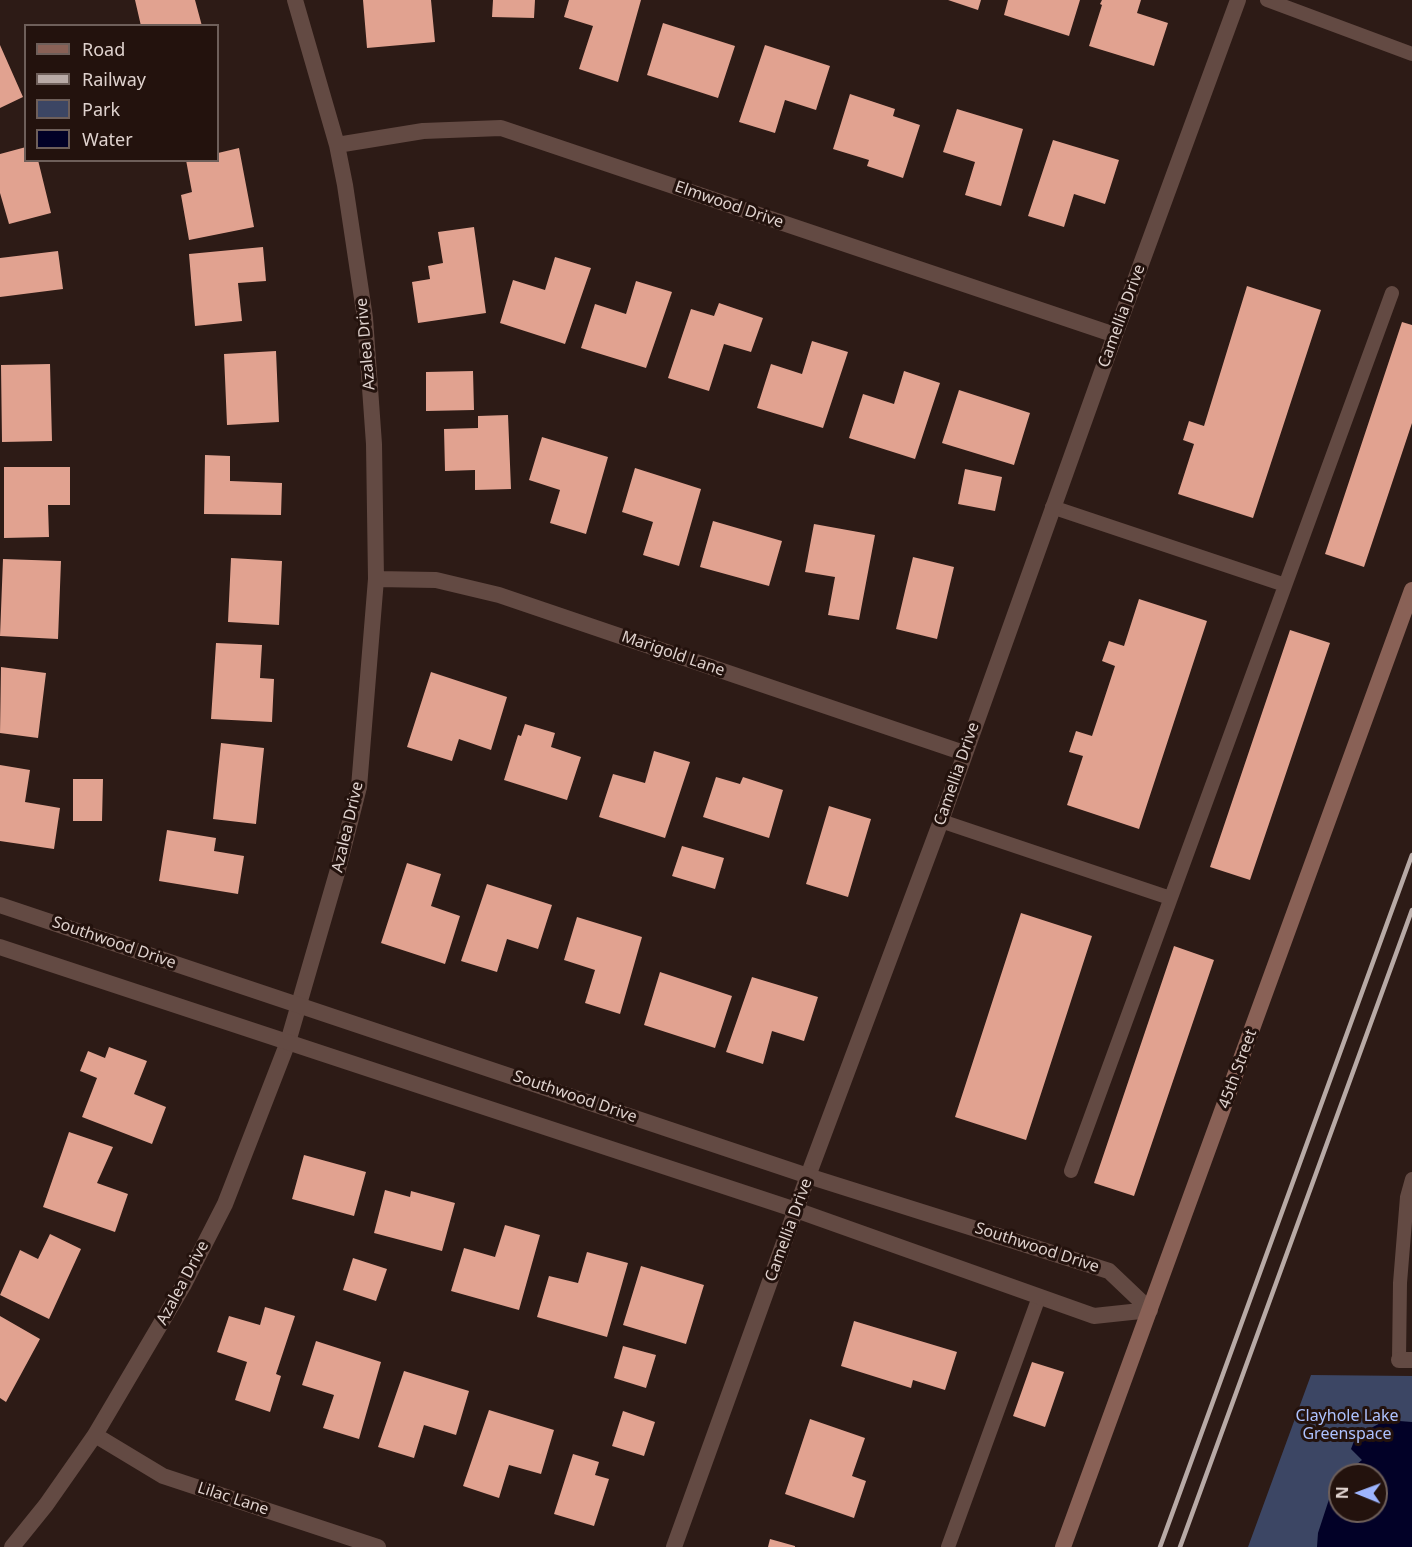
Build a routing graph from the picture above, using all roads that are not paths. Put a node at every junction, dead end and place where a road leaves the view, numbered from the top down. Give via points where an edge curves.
1 (295, 0) edge
2 (1239, 0) edge
3 (1267, 0) edge
4 (1412, 54) edge
5 (337, 145) junction
6 (1392, 293) dead end
7 (1114, 335) junction
8 (1052, 507) junction
9 (376, 579) junction
10 (1285, 585) junction
11 (1412, 590) edge
12 (964, 753) junction
13 (940, 821) junction
14 (1170, 898) junction
15 (0, 905) edge
16 (0, 946) edge
17 (298, 1005) junction
18 (288, 1042) junction
19 (1071, 1171) dead end
20 (808, 1176) junction
21 (1412, 1179) edge
22 (796, 1210) junction
23 (1040, 1297) junction
24 (1150, 1310) junction
25 (1406, 1360) edge
26 (95, 1435) junction
27 (12, 1547) edge
28 (378, 1547) edge
29 (674, 1547) edge
30 (948, 1547) edge
31 (1064, 1547) edge

1 - 5 street, Azalea Drive
2 - 7 street, Camellia Drive
3 - 4 lane
5 - 7 street, Elmwood Drive via 423,131 501,128
5 - 9 street, Azalea Drive via 365,318 374,444
6 - 10 lane
7 - 8 street, Camellia Drive
8 - 10 lane
8 - 12 street, Camellia Drive
9 - 12 street, Marigold Lane via 436,580 499,595
9 - 17 street, Azalea Drive via 359,787
10 - 14 lane
11 - 24 main road, 45th Street
12 - 13 street, Camellia Drive
13 - 14 lane
13 - 20 street, Camellia Drive
14 - 19 lane
15 - 17 street, Southwood Drive
16 - 18 street
17 - 18 street, Azalea Drive
17 - 20 street, Southwood Drive
18 - 22 street
18 - 26 street, Azalea Drive via 225,1204 183,1286
20 - 22 street, Camellia Drive
20 - 24 street, Southwood Drive via 1109,1271
21 - 25 lane via 1401,1272
22 - 23 street
22 - 29 street, Camellia Drive
23 - 24 street via 1094,1316
23 - 30 lane
24 - 31 main road, 45th Street
26 - 27 street, Azalea Drive
26 - 28 street, Lilac Lane via 163,1476

